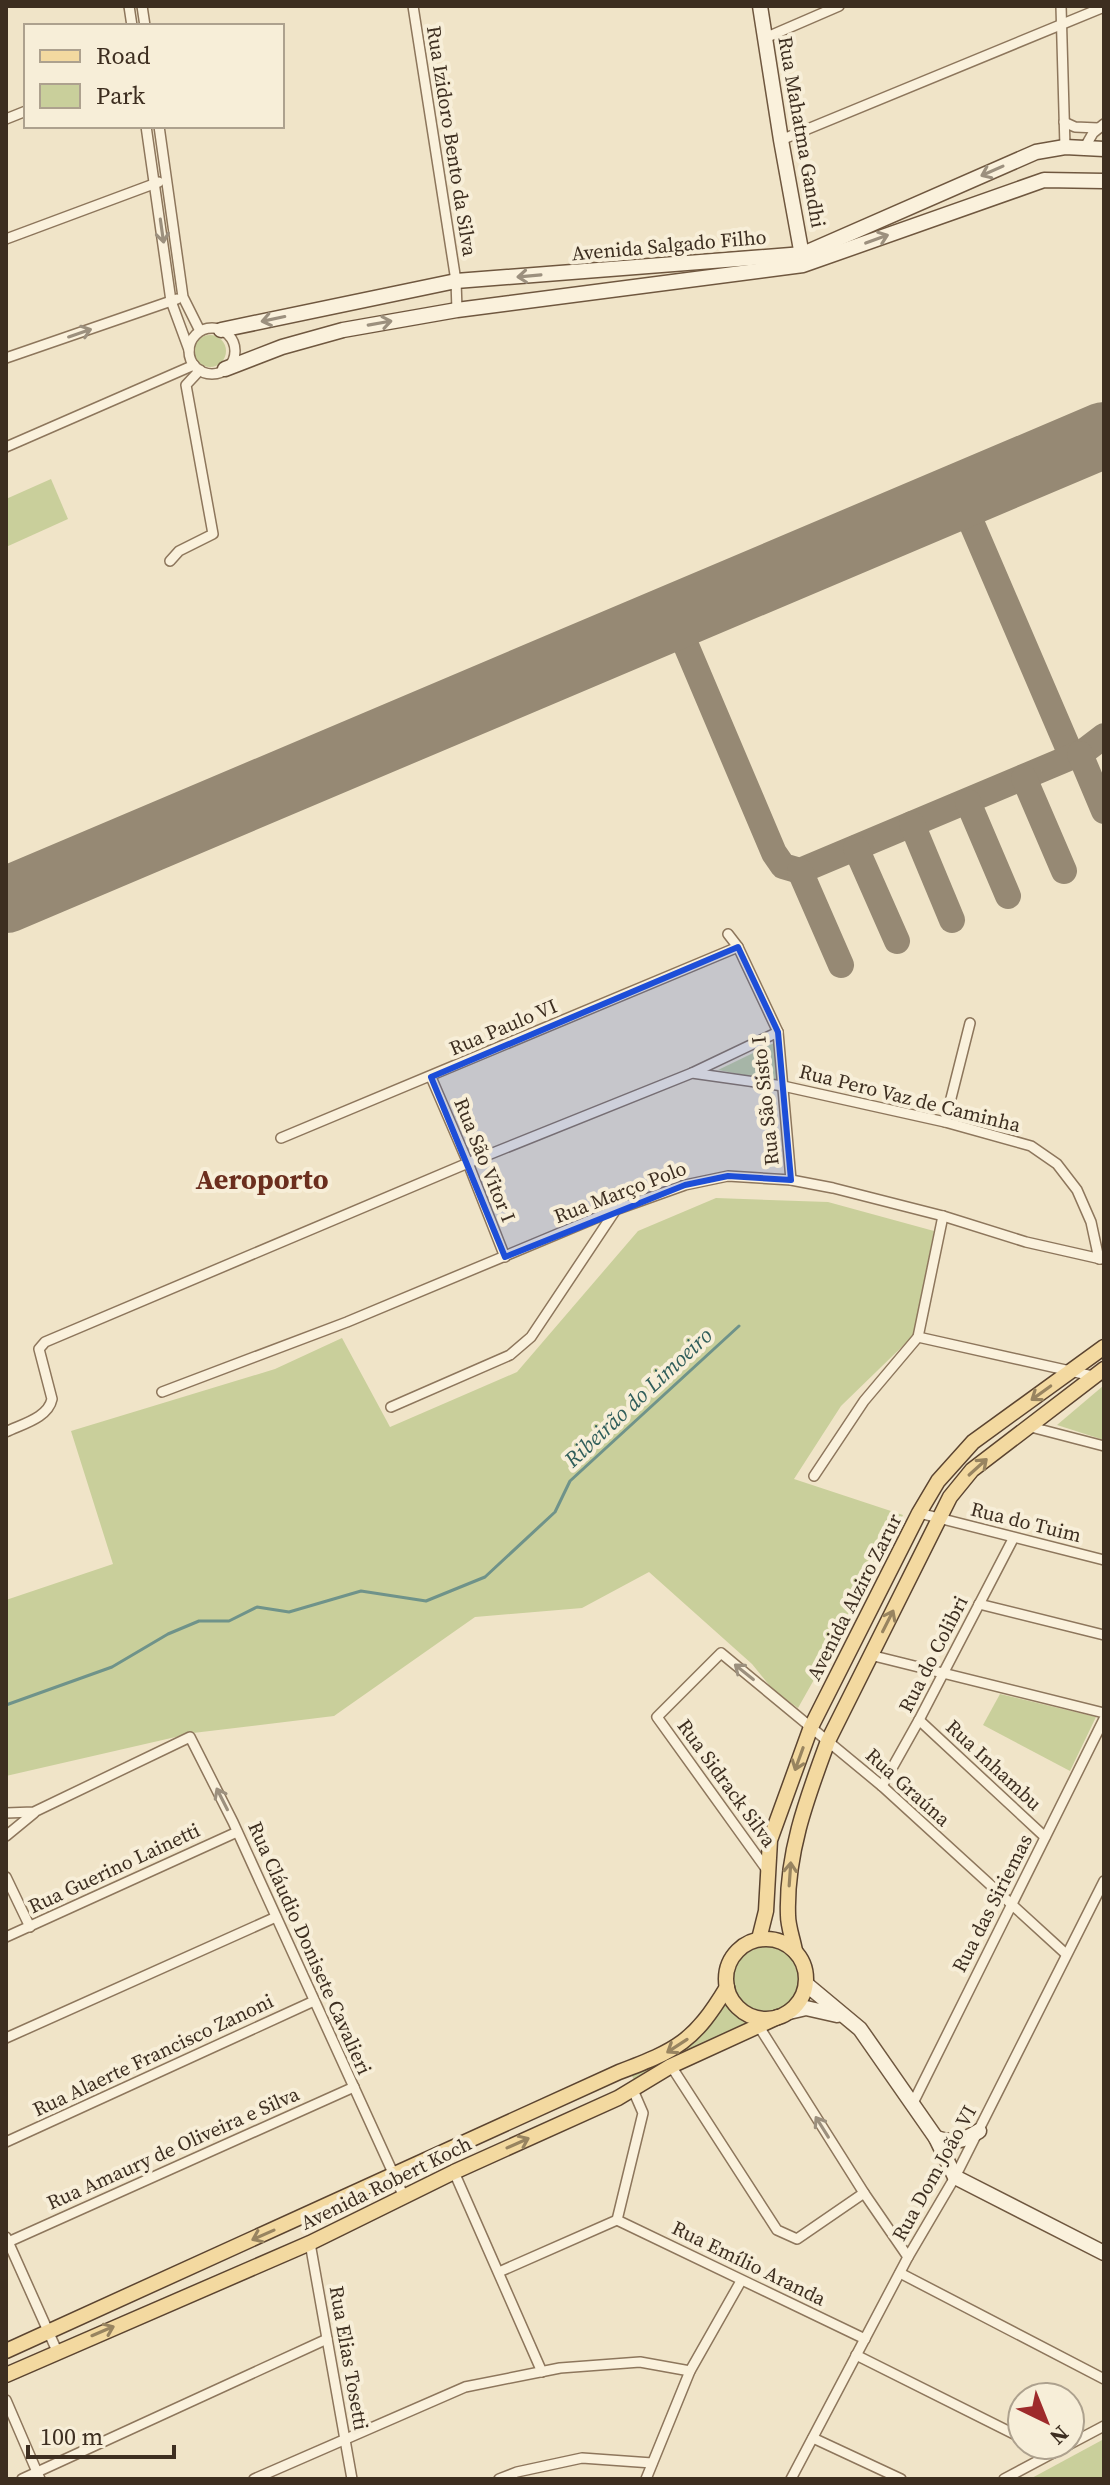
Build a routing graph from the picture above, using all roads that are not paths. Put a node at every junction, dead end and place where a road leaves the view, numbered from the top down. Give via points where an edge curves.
1 (413, 6) edge
2 (760, 6) edge
3 (839, 6) edge
4 (1061, 6) edge
5 (1104, 7) edge
6 (1061, 24) junction
7 (765, 38) junction
8 (1064, 122) junction
9 (1101, 126) edge
10 (146, 128) edge
11 (159, 128) edge
12 (781, 140) junction
13 (1065, 147) junction
14 (1085, 147) junction
15 (1104, 149) edge
16 (1036, 152) junction
17 (1102, 178) edge
18 (166, 180) junction
19 (1044, 180) junction
20 (155, 183) junction
21 (6, 239) edge
22 (803, 260) junction
23 (456, 281) junction
24 (183, 297) junction
25 (171, 301) junction
26 (457, 310) junction
27 (221, 330) junction
28 (200, 331) junction
29 (189, 350) junction
30 (6, 358) edge
31 (197, 368) junction
32 (225, 369) junction
33 (6, 447) edge
34 (170, 561) dead end
35 (728, 934) dead end
36 (738, 947) junction
37 (970, 1023) dead end
38 (778, 1032) junction
39 (692, 1073) junction
40 (431, 1077) junction
41 (783, 1086) junction
42 (945, 1122) junction
43 (281, 1138) dead end
44 (468, 1163) junction
45 (791, 1180) junction
46 (615, 1210) junction
47 (943, 1216) junction
48 (505, 1257) junction
49 (1101, 1259) edge
50 (918, 1337) junction
51 (1104, 1347) edge
52 (1071, 1371) junction
53 (1100, 1374) edge
54 (162, 1392) dead end
55 (391, 1407) dead end
56 (1027, 1426) junction
57 (6, 1432) edge
58 (1104, 1446) edge
59 (814, 1476) dead end
60 (919, 1513) junction
61 (940, 1518) junction
62 (1013, 1539) junction
63 (1104, 1560) edge
64 (979, 1604) junction
65 (1104, 1635) edge
66 (870, 1655) junction
67 (943, 1673) junction
68 (1104, 1713) edge
69 (657, 1717) joint
70 (1104, 1719) edge
71 (919, 1720) junction
72 (811, 1727) junction
73 (828, 1741) junction
74 (882, 1786) junction
75 (34, 1812) junction
76 (6, 1813) edge
77 (237, 1832) junction
78 (6, 1836) edge
79 (1045, 1837) junction
80 (767, 1870) junction
81 (6, 1877) edge
82 (1104, 1881) edge
83 (1011, 1904) junction
84 (276, 1917) junction
85 (30, 1927) junction
86 (6, 1937) edge
87 (759, 1939) junction
88 (795, 1951) junction
89 (1066, 1954) junction
90 (806, 1984) junction
91 (727, 1987) junction
92 (314, 2001) junction
93 (784, 2014) junction
94 (848, 2019) junction
95 (758, 2025) junction
96 (6, 2038) edge
97 (671, 2066) junction
98 (614, 2075) junction
99 (354, 2087) junction
100 (633, 2090) junction
101 (618, 2098) junction
102 (913, 2103) junction
103 (979, 2131) junction
104 (936, 2138) junction
105 (6, 2142) edge
106 (454, 2172) junction
107 (395, 2176) junction
108 (955, 2177) junction
109 (864, 2193) junction
110 (404, 2197) junction
111 (617, 2220) junction
112 (7, 2240) edge
113 (310, 2243) junction
114 (1104, 2253) edge
115 (908, 2257) junction
116 (499, 2272) junction
117 (900, 2273) junction
118 (741, 2281) junction
119 (48, 2331) junction
120 (327, 2339) junction
121 (865, 2339) junction
122 (6, 2351) edge
123 (57, 2351) junction
124 (856, 2355) junction
125 (690, 2371) junction
126 (542, 2372) junction
127 (6, 2375) edge
128 (1104, 2379) edge
129 (6, 2400) edge
130 (1104, 2426) edge
131 (1006, 2430) edge
132 (1086, 2436) edge
133 (813, 2438) junction
134 (345, 2439) junction
135 (1038, 2461) edge
136 (652, 2463) junction
137 (39, 2476) edge
138 (22, 2479) edge
139 (254, 2479) edge
140 (352, 2479) edge
141 (499, 2479) edge
142 (646, 2479) edge
143 (791, 2479) edge
144 (901, 2479) edge
145 (1004, 2479) edge

1 - 23 street, Rua Izidoro Bento da Silva
2 - 7 street, Rua Mahatma Gandhi
3 - 7 street
4 - 6 street
5 - 6 street
6 - 8 street
6 - 12 street
7 - 12 street, Rua Mahatma Gandhi
8 - 9 street
8 - 13 street
9 - 14 street
10 - 20 street
11 - 18 street
12 - 22 street, Rua Mahatma Gandhi
13 - 14 street, Avenida Salgado Filho
13 - 16 street, Avenida Salgado Filho
14 - 15 street, Avenida Salgado Filho
16 - 19 street
16 -> 22 street, Avenida Salgado Filho
17 - 19 street, Avenida Salgado Filho
18 - 20 street
18 - 24 street
22 -> 19 street, Avenida Salgado Filho
20 - 21 street
20 -> 25 street
22 -> 23 street, Avenida Salgado Filho
22 - 26 street
23 - 26 street, Rua Izidoro Bento da Silva
23 -> 27 street, Avenida Salgado Filho
24 - 25 street
24 - 28 street
25 - 29 street
30 -> 25 street
32 -> 26 street via 343,330
27 - 28 street
27 - 32 street via 234,345
28 - 29 street
29 - 31 street
31 - 32 street via 213,374
31 - 33 street
31 - 34 street via 186,385 213,534
35 - 36 street, Rua São Sisto I
36 - 38 street, Rua São Sisto I
36 - 40 street, Rua Paulo VI
37 - 42 street
38 - 39 street
38 - 41 street, Rua São Sisto I
39 - 41 street, Rua Pero Vaz de Caminha
39 - 44 street
40 - 43 street, Rua Paulo VI
40 - 44 street, Rua São Vitor I
41 - 42 street, Rua Pero Vaz de Caminha
41 - 45 street, Rua São Sisto I
42 - 49 street, Rua Pero Vaz de Caminha via 1031,1146 1057,1164 1077,1190
44 - 48 street, Rua São Vitor I
44 - 57 street via 45,1342 39,1349 50,1407
45 - 46 street, Rua Março Polo via 728,1176
45 - 47 street, Rua Março Polo
46 - 48 street, Rua Março Polo
46 - 55 street via 531,1337 510,1355
47 - 49 street, Rua Março Polo
47 - 50 street
48 - 54 street, Rua Março Polo
50 - 52 street
50 - 59 street via 864,1401
51 - 52 main road, Avenida Alziro Zarur
52 - 53 street
52 -> 60 main road, Avenida Alziro Zarur via 973,1442 938,1481
53 - 56 main road, Avenida Alziro Zarur
56 - 58 street
61 -> 56 main road, Avenida Alziro Zarur via 972,1470
60 - 61 street, Rua do Tuim
60 - 72 main road, Avenida Alziro Zarur
61 - 62 street, Rua do Tuim
66 -> 61 main road, Avenida Alziro Zarur
62 - 63 street, Rua do Tuim
62 - 64 street, Rua do Colibri
64 - 65 street
64 - 67 street, Rua do Colibri
66 - 67 street
66 - 73 main road, Avenida Alziro Zarur
67 - 68 street
67 - 71 street, Rua do Colibri
72 -> 69 street, Rua Graúna via 721,1653
69 - 80 street, Rua Sidrack Silva
70 - 79 street, Rua das Siriemas
71 - 74 street, Rua do Colibri
71 - 79 street, Rua Inhambu
72 - 73 street, Rua Graúna
72 -> 80 main road, Avenida Alziro Zarur via 770,1840
73 - 74 street, Rua Graúna
88 -> 73 main road, Avenida Alziro Zarur via 788,1917 792,1849
74 - 83 street, Rua Graúna
75 - 76 street
77 -> 75 street, Rua Cláudio Donisete Cavalieri via 190,1737
75 - 78 street
77 - 84 street, Rua Cláudio Donisete Cavalieri
77 - 85 street, Rua Guerino Lainetti
79 - 83 street, Rua das Siriemas
80 - 87 main road, Avenida Alziro Zarur
81 - 85 street
82 - 89 street, Rua Dom João VI
83 - 89 street, Rua Graúna
83 - 102 street, Rua das Siriemas
84 - 92 street, Rua Cláudio Donisete Cavalieri
84 - 96 street
85 - 86 street, Rua Guerino Lainetti
87 - 88 main road via 785,1943
87 - 91 main road via 730,1962
88 - 90 main road
89 - 103 street, Rua Dom João VI
90 - 93 main road via 797,2004
90 - 94 street
91 - 93 main road via 732,2000 752,2016
91 -> 98 main road, Avenida Robert Koch via 685,2042
92 - 99 street, Rua Cláudio Donisete Cavalieri
92 - 105 street, Rua Alaerte Francisco Zanoni
93 - 94 street, Avenida Robert Koch via 806,2008
93 - 95 main road, Avenida Robert Koch
94 - 102 street
95 - 97 main road, Avenida Robert Koch
109 -> 95 street
97 - 100 main road, Avenida Robert Koch
97 - 109 street via 777,2230 797,2239
98 - 100 main road
98 - 101 main road
98 - 107 main road, Avenida Robert Koch
99 - 107 street, Rua Cláudio Donisete Cavalieri
99 - 112 street, Rua Amaury de Oliveira e Silva
100 - 101 main road, Avenida Robert Koch
100 - 111 street via 643,2113
106 -> 101 main road, Avenida Robert Koch
102 - 104 street
103 - 104 street via 956,2142
103 - 108 street, Rua Dom João VI
104 - 108 street
106 - 110 main road, Avenida Robert Koch
106 - 116 street
107 - 110 street, Rua Cláudio Donisete Cavalieri
107 -> 119 main road, Avenida Robert Koch
108 - 114 street
108 - 115 street, Rua Dom João VI
109 - 115 street
110 - 113 main road, Avenida Robert Koch
111 - 116 street
111 - 118 street, Rua Emílio Aranda
112 - 119 street
113 - 120 street, Rua Elias Tosetti
123 -> 113 main road, Avenida Robert Koch
115 - 117 street, Rua Dom João VI
116 - 126 street
117 - 121 street, Rua Dom João VI
117 - 128 street
118 - 121 street, Rua Emílio Aranda
118 - 125 street
119 - 122 main road, Avenida Robert Koch
119 - 123 street
120 - 134 street, Rua Elias Tosetti
120 - 137 street
121 - 124 street, Rua Dom João VI
123 - 127 main road, Avenida Robert Koch
124 - 131 street
124 - 133 street, Rua Dom João VI
125 - 126 street via 640,2362
125 - 136 street
126 - 134 street via 465,2387
129 - 137 street
130 - 132 street
133 - 143 street, Rua Dom João VI
133 - 144 street
134 - 139 street
134 - 140 street, Rua Elias Tosetti
135 - 145 street
136 - 141 street via 582,2458
136 - 142 street
137 - 138 street

